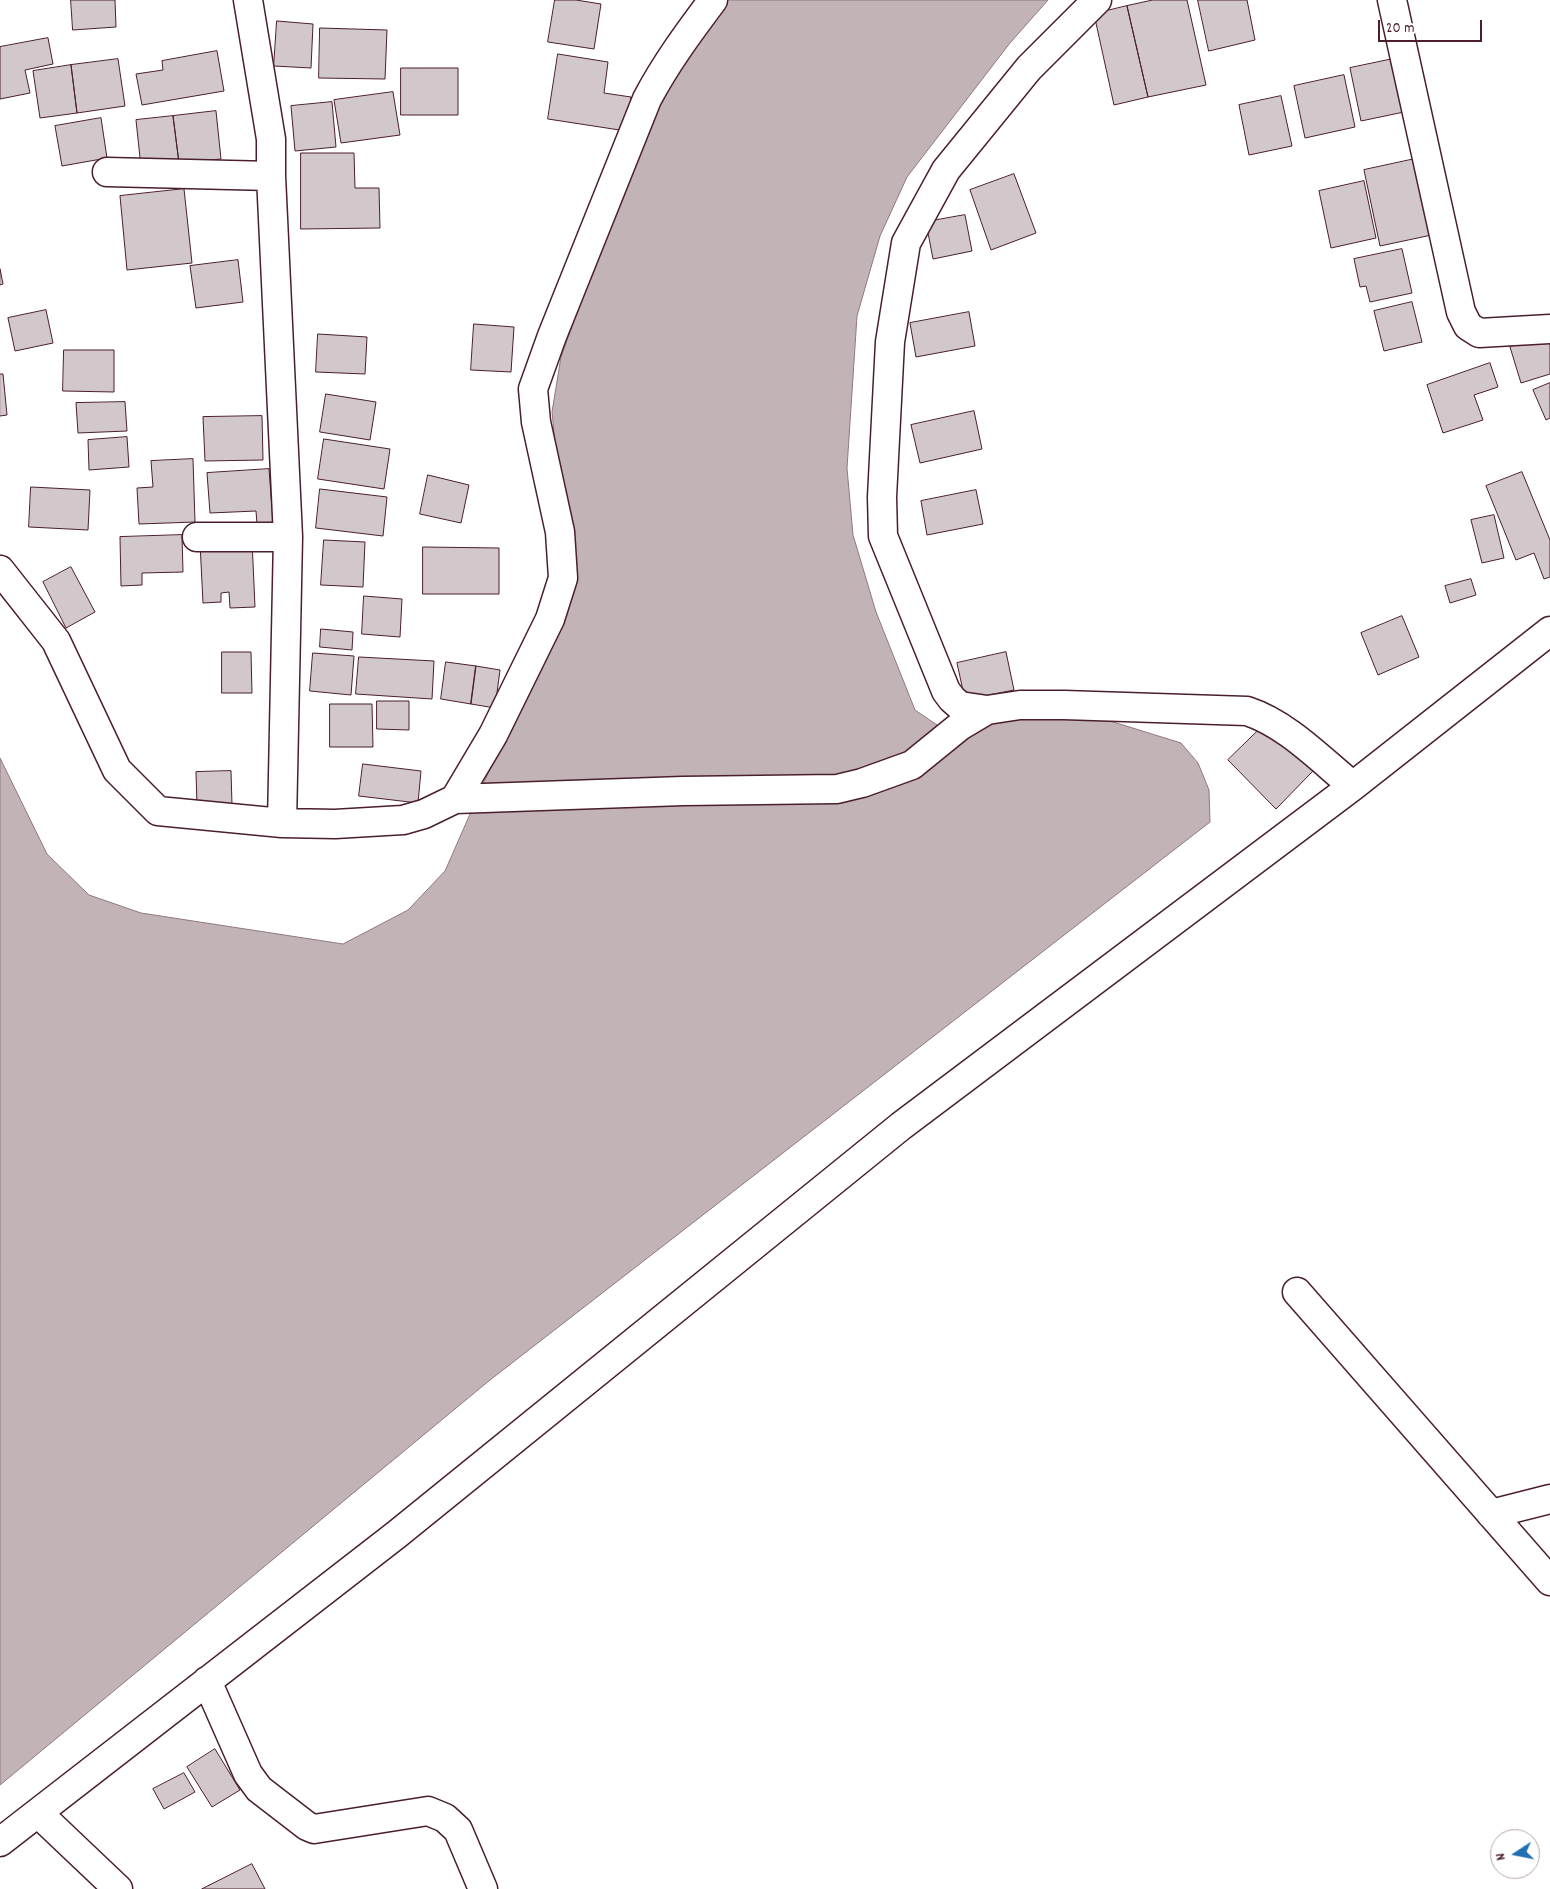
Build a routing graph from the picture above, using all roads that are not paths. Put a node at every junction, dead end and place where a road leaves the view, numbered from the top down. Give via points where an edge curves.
1 (248, 0) edge
2 (713, 0) edge
3 (1097, 0) edge
4 (1392, 0) edge
5 (107, 172) dead end
6 (271, 176) junction
7 (1550, 329) edge
8 (197, 537) dead end
9 (288, 537) junction
10 (0, 570) edge
11 (1550, 631) edge
12 (981, 713) junction
13 (1353, 786) junction
14 (460, 799) junction
15 (282, 823) junction
16 (1297, 1292) dead end
17 (1550, 1499) edge
18 (1492, 1514) junction
19 (1550, 1581) edge
20 (207, 1681) junction
21 (38, 1813) junction
22 (0, 1842) edge
23 (118, 1889) edge
24 (483, 1889) edge

1 - 6 street via 271,139
2 - 14 street via 661,72 647,98 534,389 536,422 560,532 562,578 550,619
3 - 12 street via 1029,68 946,170 906,243 892,332 882,497 883,536 946,691 960,706
4 - 7 street via 1461,312 1468,326 1479,333
5 - 6 street
6 - 9 street
8 - 9 street
9 - 15 street
10 - 15 street via 56,641 117,770 153,808 196,816
11 - 13 street
12 - 13 street via 1020,706 1064,705 1247,711 1279,725
12 - 14 street via 912,765 836,789
13 - 20 street via 901,1126 396,1535
14 - 15 street via 403,820
16 - 18 street
17 - 18 street
18 - 19 street
20 - 21 street
20 - 24 street via 248,1774 259,1789 307,1826 314,1828 428,1811 445,1818 458,1830
21 - 22 street
21 - 23 street

